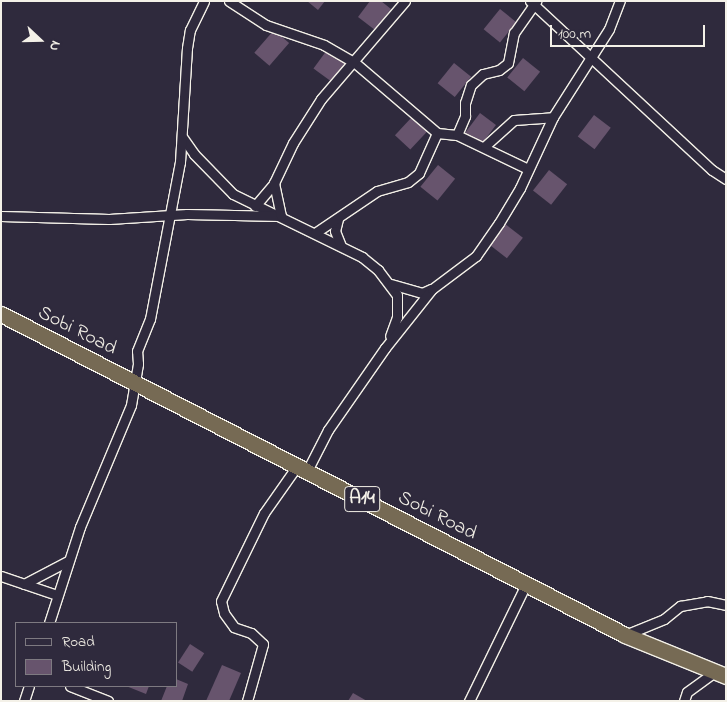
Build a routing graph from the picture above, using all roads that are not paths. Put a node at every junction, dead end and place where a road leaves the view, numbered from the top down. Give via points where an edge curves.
1 (204, 1) edge
2 (229, 1) edge
3 (405, 1) edge
4 (620, 1) edge
5 (533, 2) edge
6 (592, 58) junction
7 (354, 62) junction
8 (552, 117) junction
9 (437, 133) junction
10 (458, 135) junction
11 (183, 138) junction
12 (484, 146) junction
13 (528, 169) junction
14 (726, 179) edge
15 (274, 183) junction
16 (255, 206) junction
17 (1, 216) edge
18 (170, 216) junction
19 (281, 216) junction
20 (338, 219) junction
21 (315, 232) junction
22 (341, 246) junction
23 (391, 284) junction
24 (432, 289) junction
25 (1, 314) edge
26 (384, 348) junction
27 (136, 384) junction
28 (302, 468) junction
29 (68, 561) junction
30 (1, 576) edge
31 (24, 584) junction
32 (526, 584) junction
33 (57, 595) junction
34 (726, 605) edge
35 (49, 622) edge
36 (625, 634) junction
37 (721, 673) edge
38 (30, 687) edge
39 (73, 687) edge
40 (24, 701) edge
41 (108, 701) edge
42 (247, 701) edge
43 (469, 701) edge
44 (684, 701) edge

1 - 11 street via 190,30 187,48
2 - 7 street via 266,25 324,45
3 - 7 street
4 - 6 street
5 - 6 street
5 - 10 street via 514,33 508,62 499,70 483,74 471,85
6 - 8 street
6 - 14 street via 712,170
7 - 9 street
7 - 15 street via 321,99 293,143
8 - 12 street via 514,120
8 - 13 street
9 - 10 street
9 - 20 street via 419,173 408,182 377,192
10 - 12 street
11 - 16 street via 233,194
11 - 18 street
12 - 13 street
13 - 24 street via 499,223 476,256
15 - 16 street
15 - 19 street
16 - 19 street
17 - 18 street via 109,219
18 - 19 street via 228,213
18 - 27 street via 150,319 136,351
19 - 21 street
20 - 21 street
20 - 22 street via 335,231
21 - 22 street
22 - 23 street via 362,256
23 - 24 street via 422,293
23 - 26 street via 398,306
24 - 26 street
25 - 27 highway, Sobi Road / A14
26 - 28 street
27 - 28 highway, Sobi Road / A14
27 - 29 street via 131,404
28 - 32 highway, Sobi Road / A14
28 - 42 street via 264,513 221,601 224,613 234,627 251,633 263,644
29 - 31 street
29 - 33 street
30 - 31 street
31 - 33 street
32 - 36 highway, Sobi Road / A14
32 - 43 street
33 - 35 street
34 - 36 street via 708,601 680,606 664,619
36 - 37 highway, Sobi Road / A14
37 - 44 street via 687,692
38 - 40 street
39 - 41 street

